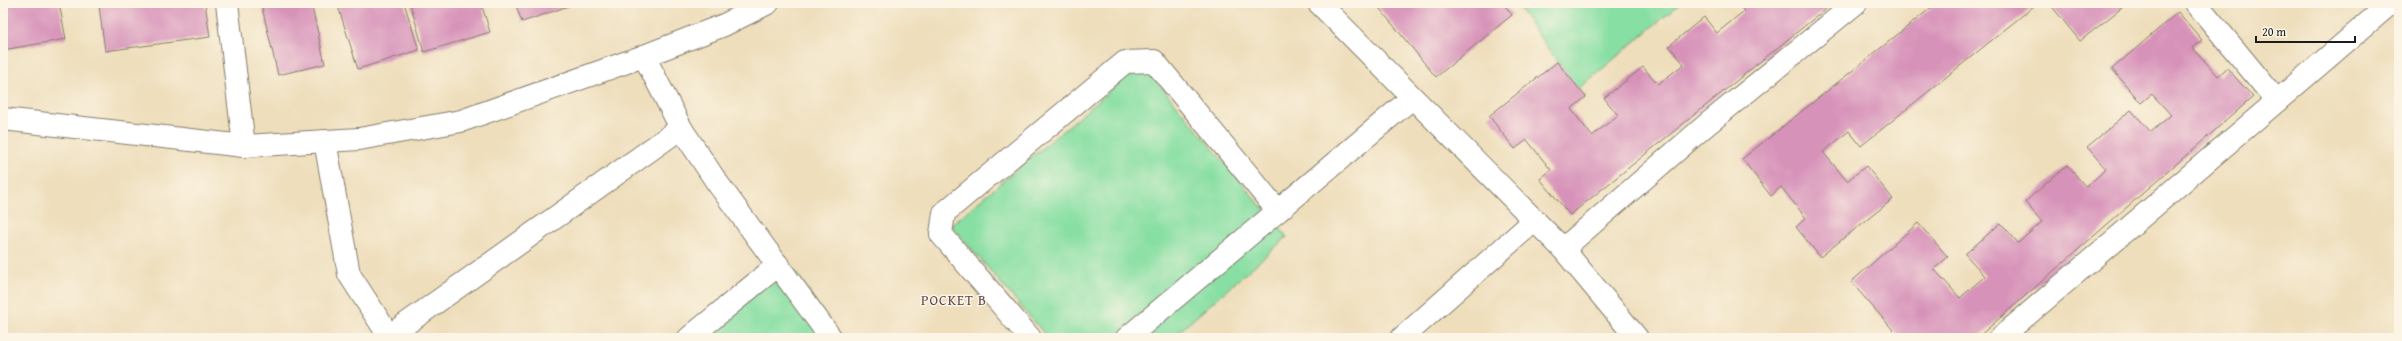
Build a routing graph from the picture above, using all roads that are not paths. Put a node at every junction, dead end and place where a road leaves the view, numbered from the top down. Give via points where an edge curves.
1 (227, 3) edge
2 (768, 3) edge
3 (1319, 3) edge
4 (1856, 3) edge
5 (2196, 3) edge
6 (2391, 3) edge
7 (644, 56) junction
8 (1412, 98) junction
9 (2277, 101) junction
10 (3, 120) edge
11 (681, 128) junction
12 (325, 141) junction
13 (244, 146) junction
14 (1278, 210) junction
15 (1535, 220) junction
16 (1563, 249) junction
17 (778, 265) junction
18 (390, 337) edge
19 (689, 338) edge
20 (832, 338) edge
21 (1030, 338) edge
22 (1128, 338) edge
23 (1402, 338) edge
24 (1637, 338) edge
25 (2000, 338) edge

1 - 13 street
2 - 7 street via 724,25
3 - 8 street
4 - 16 street via 1705,126
5 - 9 street
6 - 9 street
7 - 11 street
7 - 12 street via 461,120 359,138
8 - 14 street
8 - 15 street
9 - 25 street
10 - 13 street
11 - 17 street via 716,181
11 - 18 street
12 - 13 street
12 - 18 street via 349,274
14 - 21 street via 1154,61 1125,62 944,214 941,234
14 - 22 street
15 - 16 street
15 - 23 street
16 - 24 street
17 - 19 street
17 - 20 street

